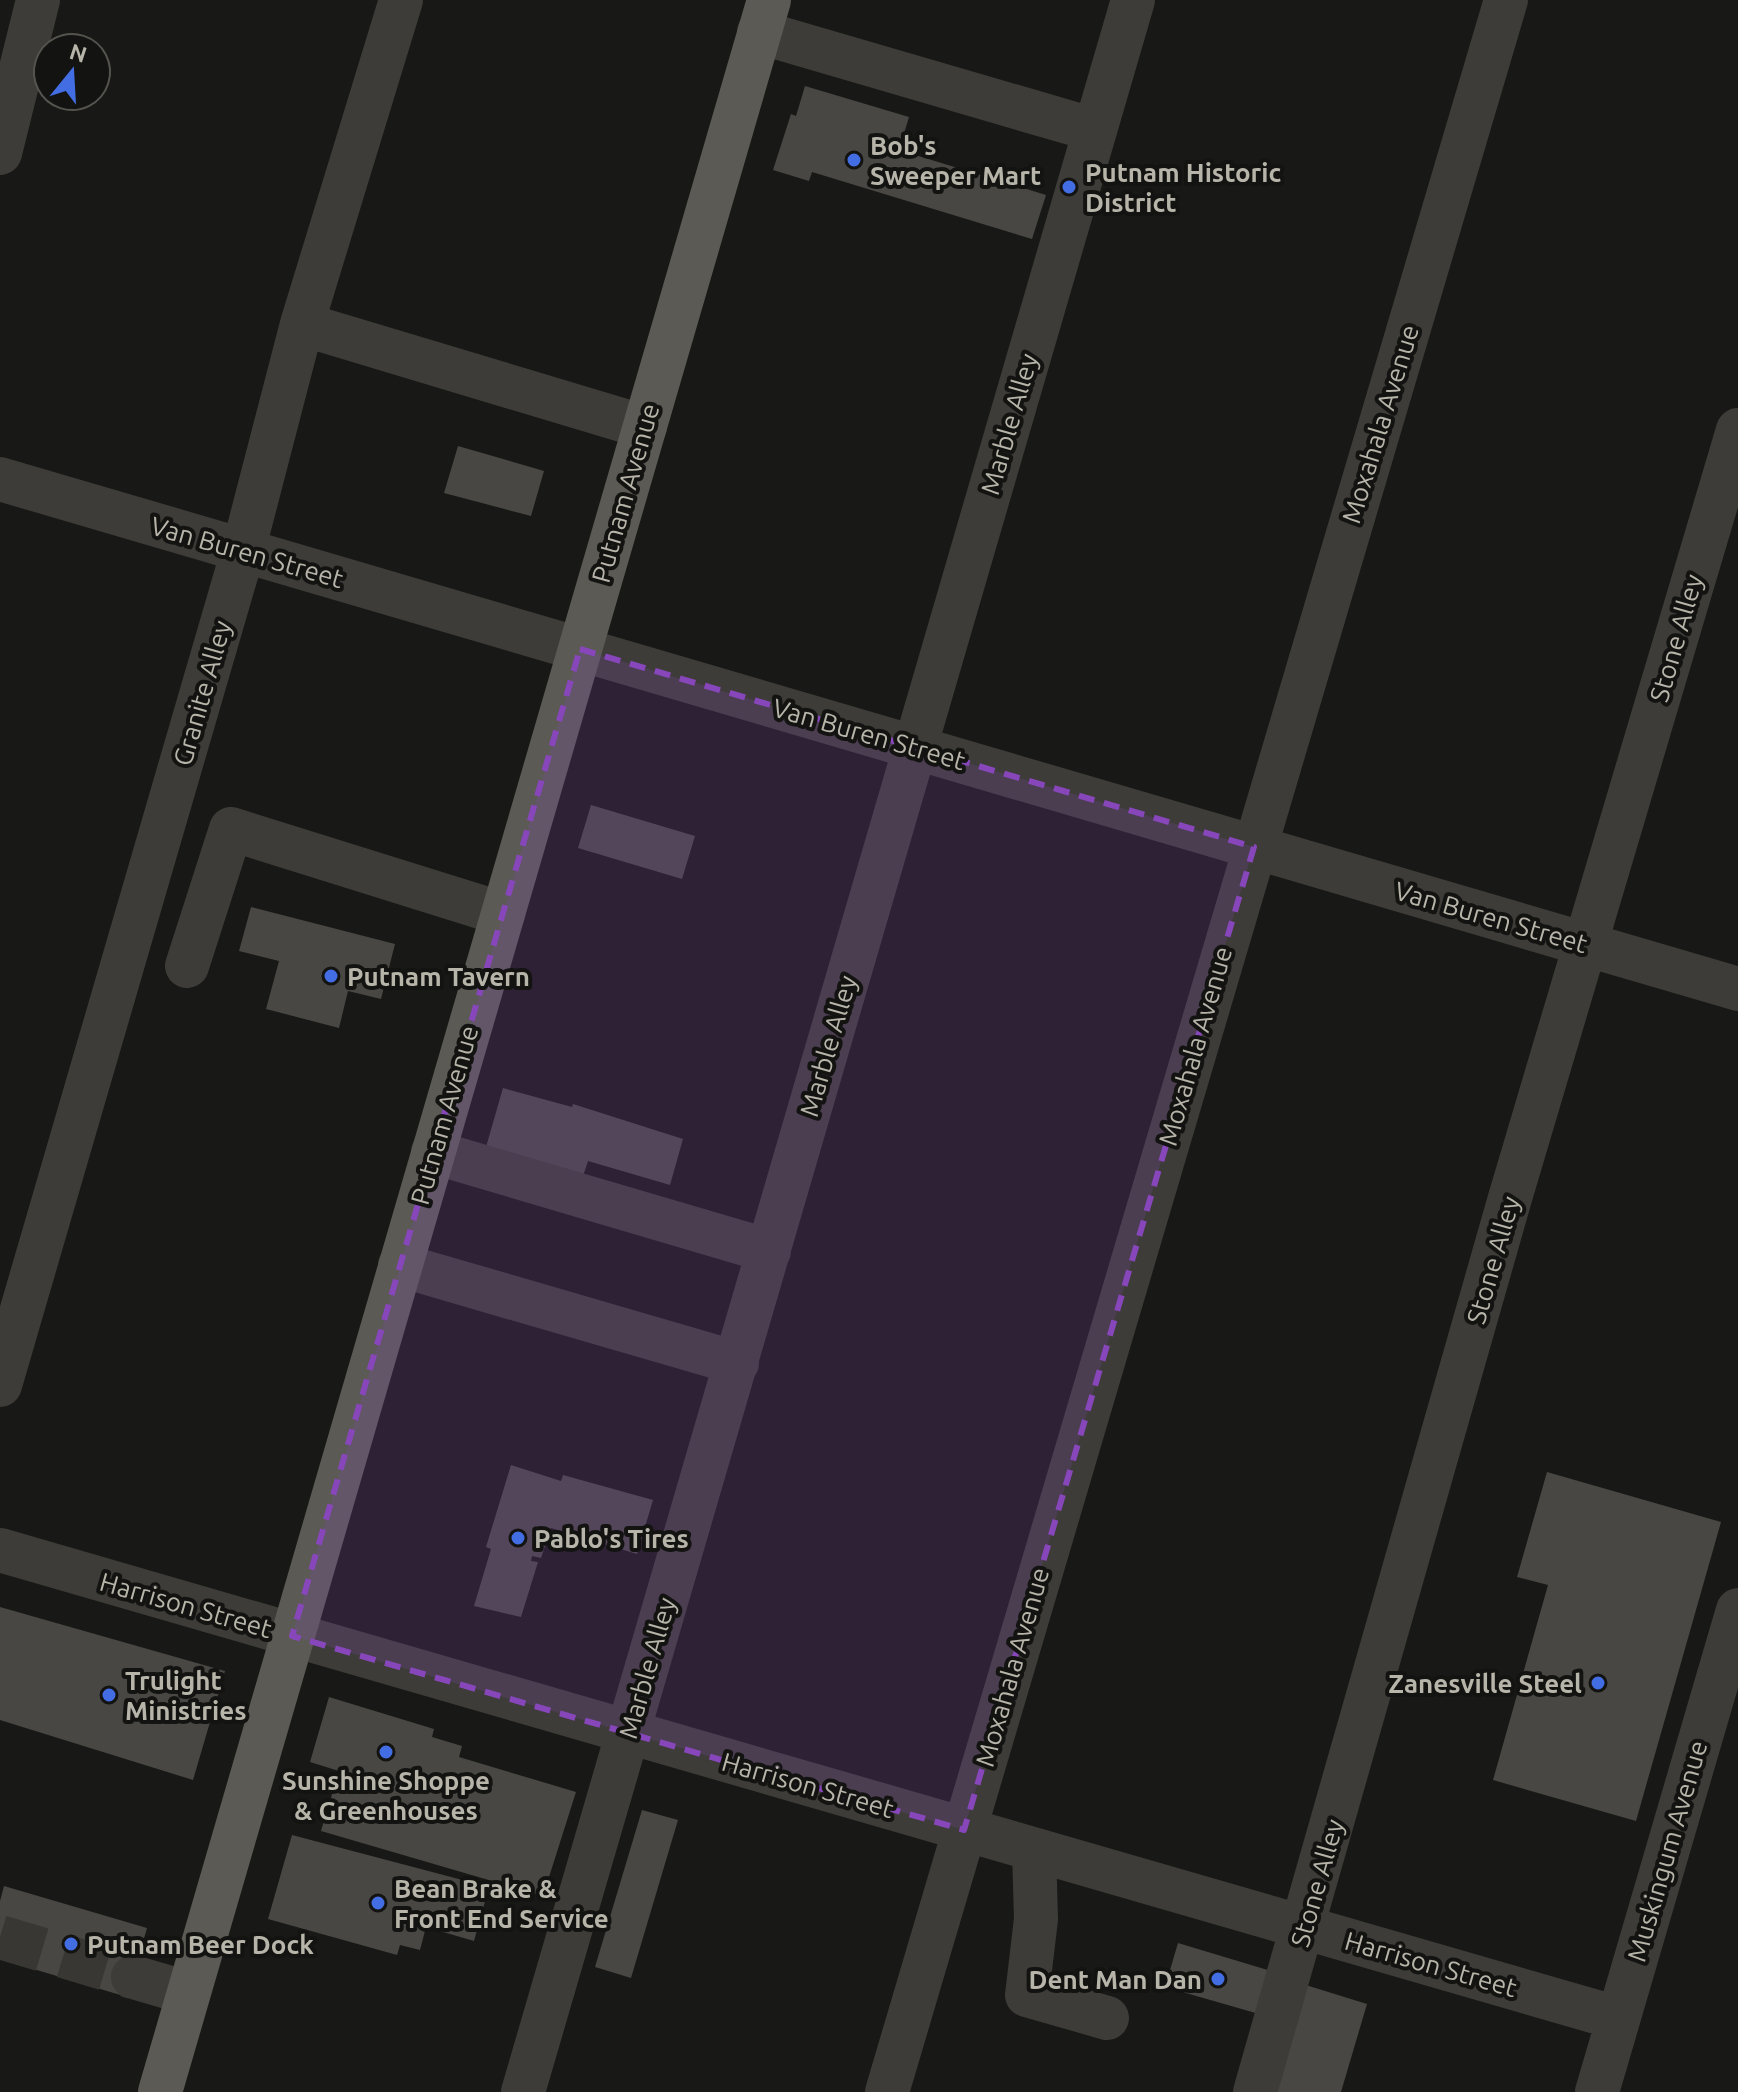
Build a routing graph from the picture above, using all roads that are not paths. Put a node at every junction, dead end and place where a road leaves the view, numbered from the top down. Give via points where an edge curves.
1 (38, 0) edge
2 (401, 0) edge
3 (1133, 0) edge
4 (1506, 0) edge
5 (764, 16) edge
6 (1095, 130) junction
7 (0, 153) edge
8 (302, 324) junction
9 (645, 427) junction
10 (1738, 430) edge
11 (0, 479) edge
12 (243, 551) junction
13 (580, 649) junction
14 (914, 748) junction
15 (1254, 847) junction
16 (503, 914) junction
17 (1586, 945) junction
18 (187, 966) dead end
19 (1738, 989) edge
20 (433, 1152) junction
21 (769, 1251) junction
22 (400, 1265) junction
23 (737, 1363) junction
24 (0, 1385) edge
25 (0, 1550) edge
26 (1738, 1610) edge
27 (292, 1636) junction
28 (628, 1732) junction
29 (964, 1830) junction
30 (1034, 1850) junction
31 (1304, 1927) junction
32 (133, 1977) tunnel mouth
33 (188, 1993) junction
34 (1107, 2018) dead end
35 (1617, 2018) junction
36 (160, 2092) edge
37 (523, 2092) edge
38 (887, 2092) edge
39 (1255, 2092) edge
40 (1597, 2092) edge

1 - 7 street
2 - 8 street, Granite Alley
3 - 6 street, Marble Alley
4 - 15 street, Moxahala Avenue
5 - 6 street
5 - 9 main road, Putnam Avenue
6 - 14 street, Marble Alley
8 - 9 street
8 - 12 street, Granite Alley
9 - 13 main road, Putnam Avenue
10 - 17 street, Stone Alley
11 - 12 street, Van Buren Street
12 - 13 street, Van Buren Street
12 - 24 street, Granite Alley
13 - 14 street, Van Buren Street
13 - 16 main road, Putnam Avenue
14 - 15 street, Van Buren Street
14 - 21 street, Marble Alley
15 - 17 street, Van Buren Street
15 - 29 street, Moxahala Avenue
16 - 18 street via 231,829
16 - 20 main road, Putnam Avenue
17 - 19 street, Van Buren Street
17 - 31 street, Stone Alley
20 - 21 street
20 - 22 main road, Putnam Avenue
21 - 23 street, Marble Alley
22 - 23 street
22 - 27 main road, Putnam Avenue
23 - 28 street, Marble Alley
25 - 27 street, Harrison Street
26 - 35 street, Muskingum Avenue
27 - 28 street, Harrison Street
27 - 33 main road, Putnam Avenue
28 - 29 street, Harrison Street
28 - 37 street, Marble Alley
29 - 30 street, Harrison Street
29 - 38 street, Moxahala Avenue
30 - 31 street, Harrison Street
30 - 34 street via 1036,1919 1027,1995
31 - 35 street, Harrison Street
31 - 39 street, Stone Alley
32 - 33 street
33 - 36 main road, Putnam Avenue
35 - 40 street, Muskingum Avenue

